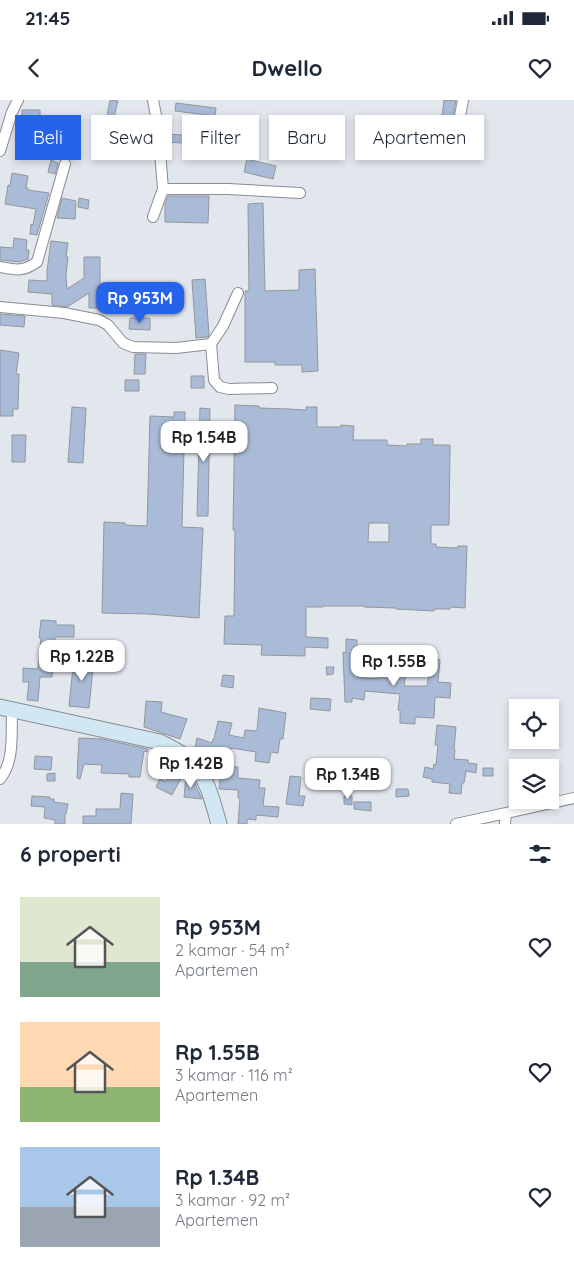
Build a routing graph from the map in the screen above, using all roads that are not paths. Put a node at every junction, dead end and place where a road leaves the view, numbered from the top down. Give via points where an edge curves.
1 (18, 100) edge
2 (153, 100) edge
3 (463, 100) edge
4 (460, 115) edge
5 (0, 151) edge
6 (66, 164) dead end
7 (163, 189) junction
8 (300, 193) dead end
9 (153, 217) dead end
10 (0, 266) edge
11 (238, 293) dead end
12 (0, 308) edge
13 (211, 344) junction
14 (272, 388) dead end
15 (6, 709) edge
16 (0, 779) edge
17 (574, 798) edge
18 (505, 819) edge
19 (218, 824) edge
20 (456, 824) edge

1 - 5 street
2 - 7 street
3 - 4 street
6 - 10 street via 37,262 24,270
7 - 8 street
7 - 9 street
11 - 13 street
12 - 13 street via 64,313 99,320 108,325 123,343 133,347 176,348
13 - 14 street via 214,380 220,387
15 - 16 street via 10,758
15 - 19 street via 160,742 183,754 203,778
17 - 18 street
18 - 20 street

